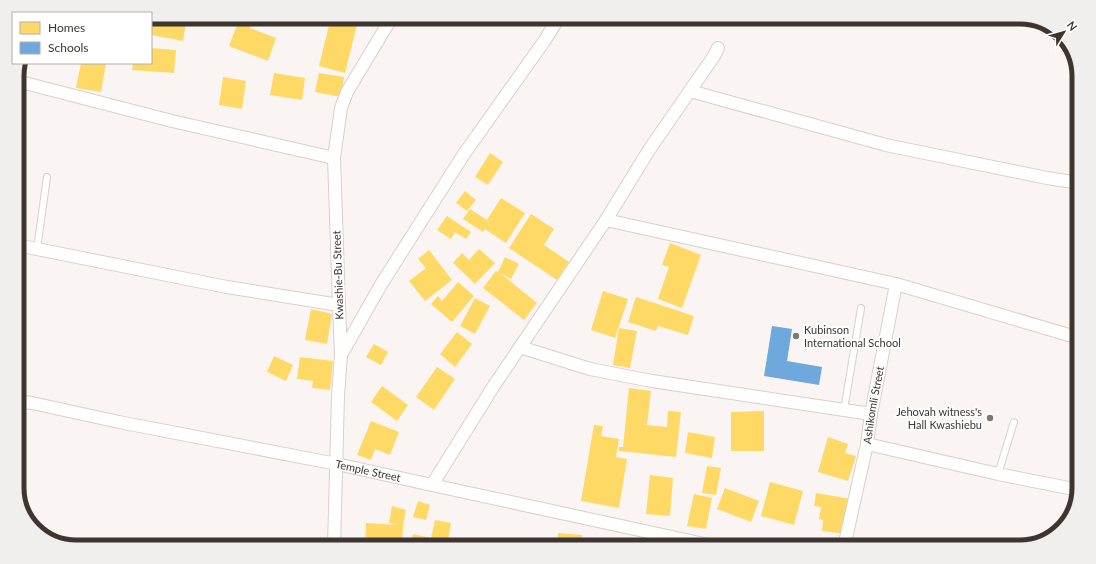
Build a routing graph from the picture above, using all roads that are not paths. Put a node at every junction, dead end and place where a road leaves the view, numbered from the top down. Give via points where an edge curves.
1 (388, 24) edge
2 (555, 24) edge
3 (718, 48) dead end
4 (24, 83) edge
5 (690, 91) junction
6 (334, 158) junction
7 (48, 178) dead end
8 (1072, 182) edge
9 (606, 220) junction
10 (24, 246) edge
11 (37, 249) junction
12 (896, 284) junction
13 (338, 304) junction
14 (861, 308) dead end
15 (1072, 336) edge
16 (520, 347) junction
17 (341, 355) junction
18 (24, 402) edge
19 (844, 410) junction
20 (871, 414) junction
21 (1014, 422) dead end
22 (867, 444) junction
23 (337, 464) junction
24 (998, 474) junction
25 (432, 486) junction
26 (1072, 489) edge
27 (334, 540) edge
28 (685, 540) edge
29 (846, 540) edge

1 - 6 street, Kwashie-Bu Street via 347,92 341,108
2 - 17 street via 464,154 382,282
3 - 5 street
4 - 6 street via 172,121
5 - 8 street via 886,145
5 - 9 street via 649,150
6 - 13 street, Kwashie-Bu Street
7 - 11 lane
9 - 12 street
9 - 16 street
10 - 11 street
11 - 13 street via 227,287
12 - 15 street
12 - 20 street, Ashikomli Street
13 - 17 street, Kwashie-Bu Street
14 - 19 lane
16 - 19 street via 590,369 645,380
16 - 25 street
17 - 23 street, Kwashie-Bu Street
18 - 23 street, Temple Street
19 - 20 street
20 - 22 street, Ashikomli Street
21 - 24 lane
22 - 24 street
22 - 29 street, Ashikomli Street
23 - 25 street, Temple Street
23 - 27 street, Kwashie-Bu Street
24 - 26 street
25 - 28 street, Temple Street

